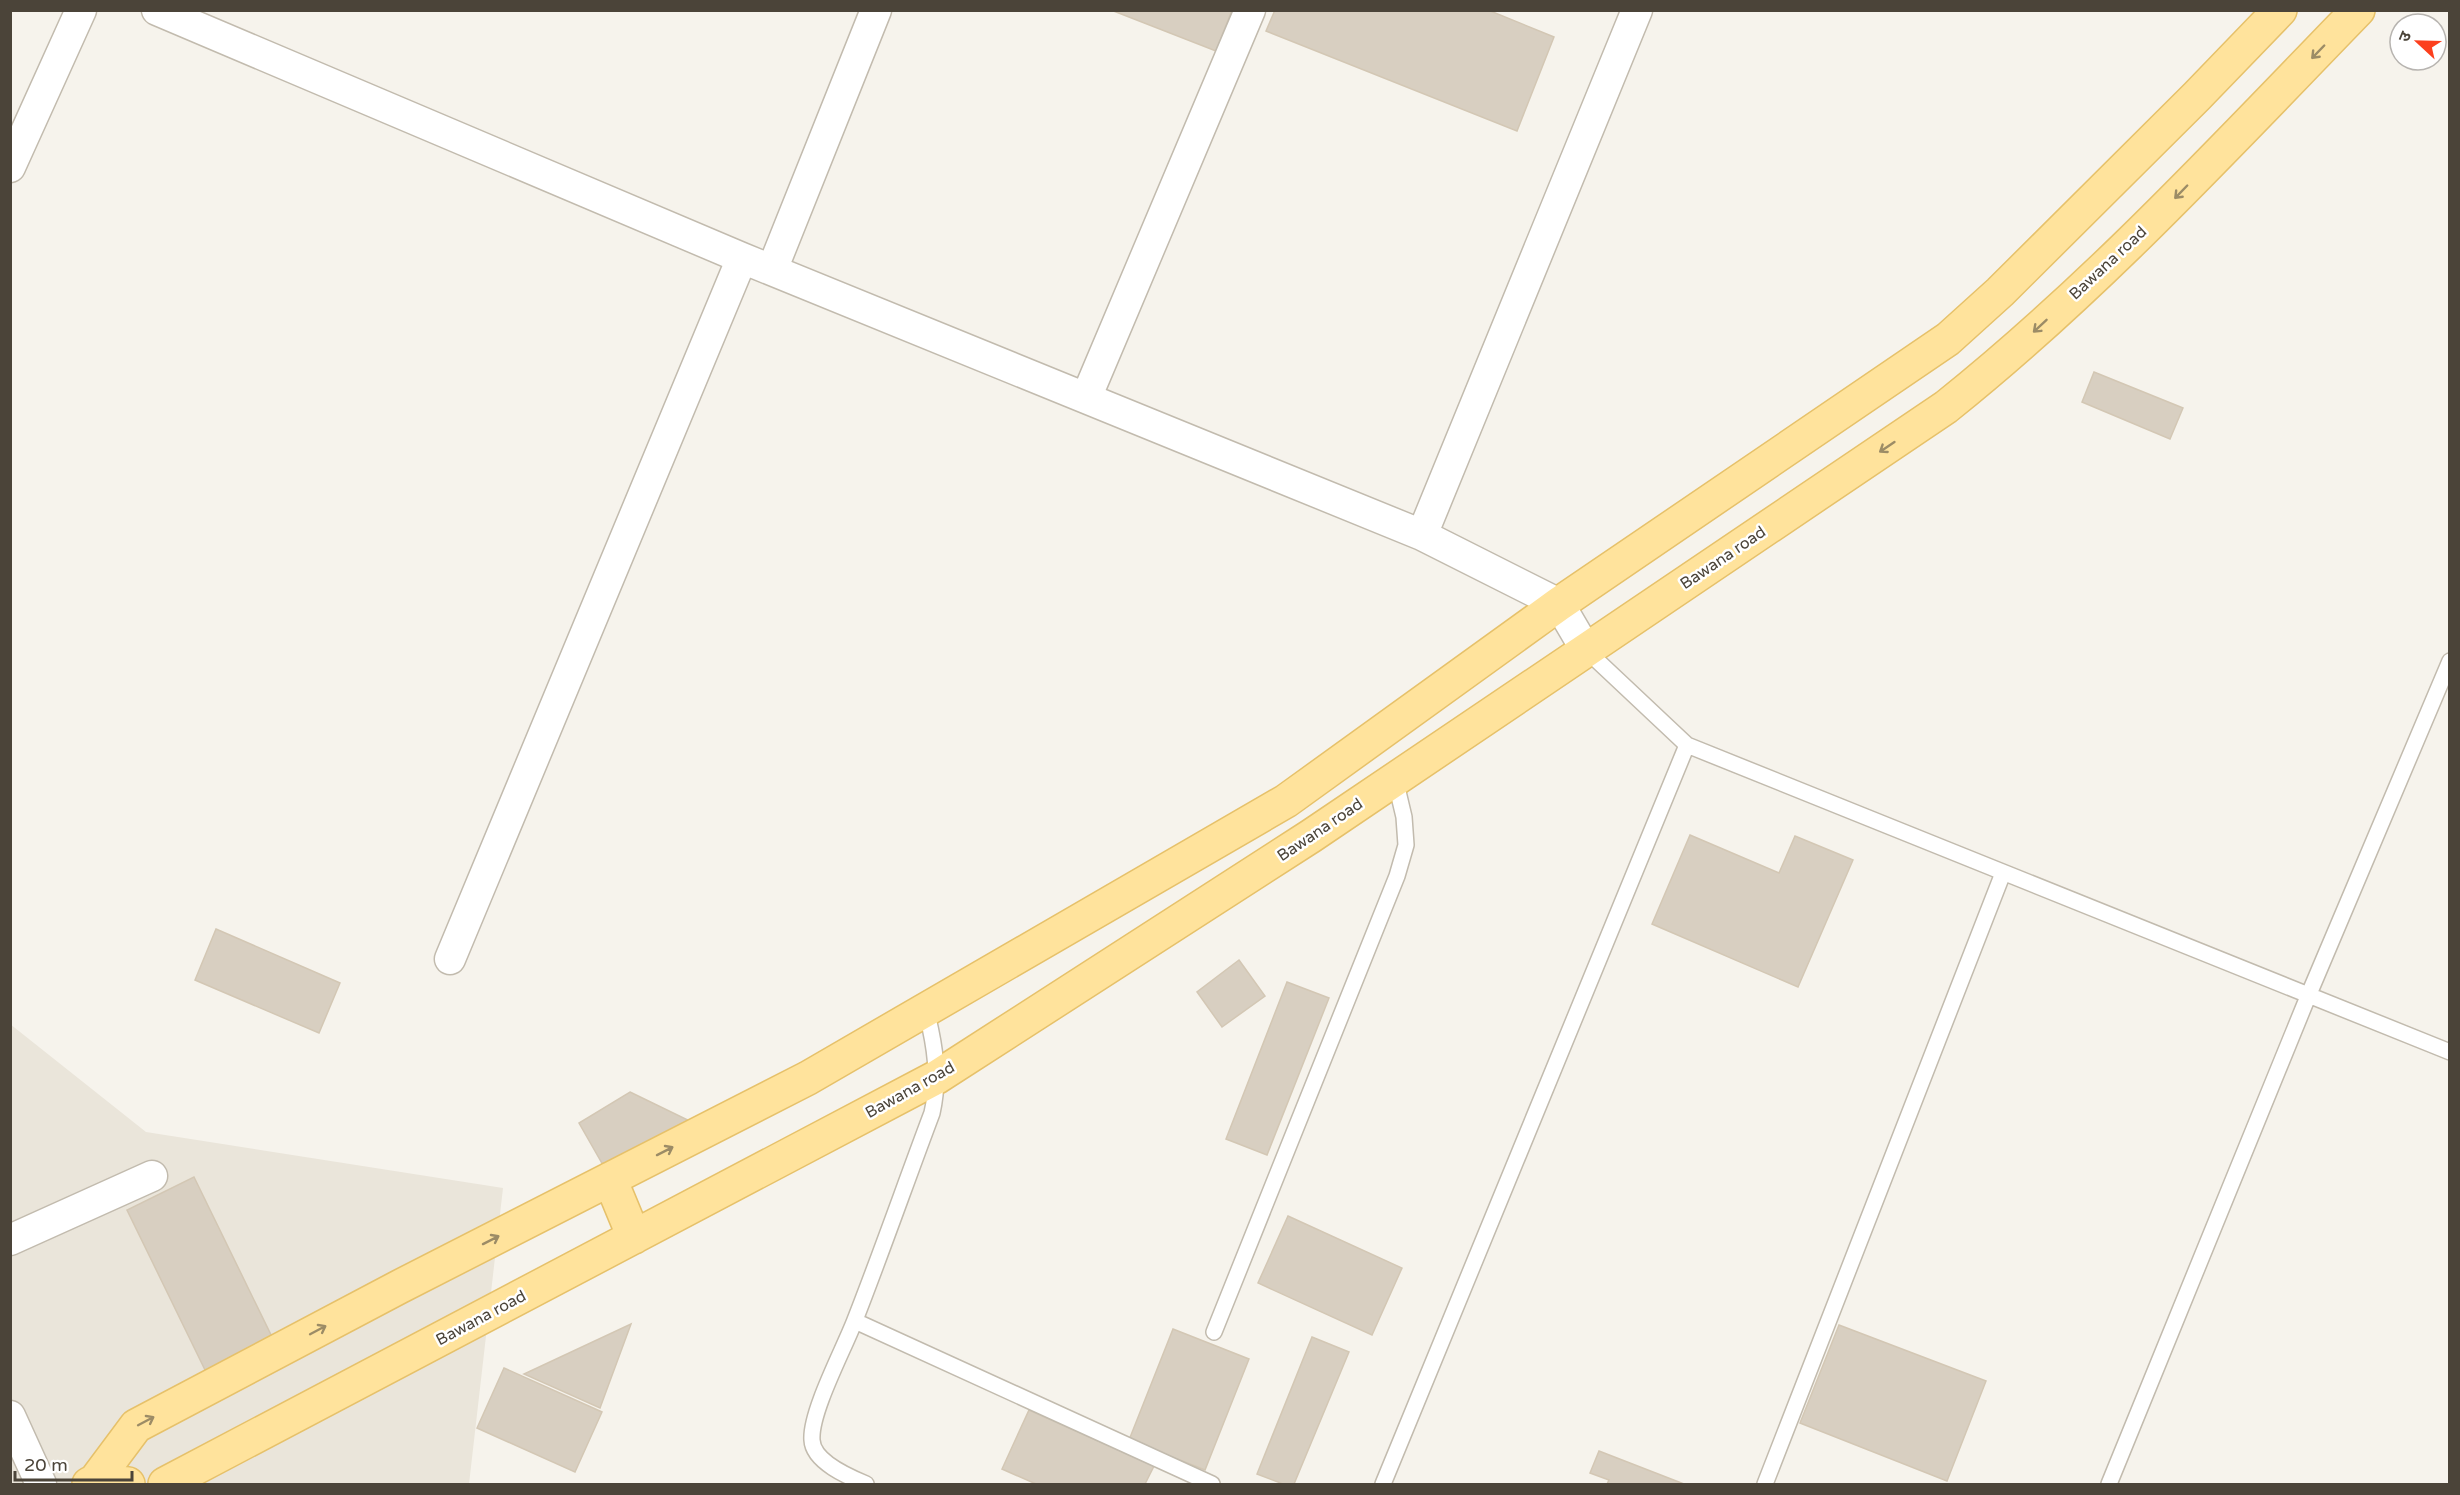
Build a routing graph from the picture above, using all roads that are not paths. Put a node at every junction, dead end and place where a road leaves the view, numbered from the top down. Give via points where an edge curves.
1 (81, 10) edge
2 (158, 10) edge
3 (876, 10) edge
4 (1250, 10) edge
5 (1637, 10) edge
6 (2280, 10) edge
7 (2358, 10) edge
8 (10, 167) edge
9 (742, 258) junction
10 (772, 270) junction
11 (1086, 398) junction
12 (1422, 535) junction
13 (1559, 604) junction
14 (1586, 650) junction
15 (2450, 661) edge
16 (1687, 745) junction
17 (1395, 779) junction
18 (2003, 873) junction
19 (450, 959) dead end
20 (2309, 994) junction
21 (926, 1010) junction
22 (2450, 1052) edge
23 (937, 1077) junction
24 (152, 1176) dead end
25 (610, 1179) junction
26 (634, 1237) junction
27 (10, 1240) edge
28 (855, 1321) junction
29 (1214, 1332) dead end
30 (10, 1416) edge
31 (92, 1483) edge
32 (41, 1485) edge
33 (128, 1485) edge
34 (165, 1485) edge
35 (866, 1485) edge
36 (1212, 1485) edge
37 (1383, 1485) edge
38 (1765, 1485) edge
39 (2109, 1485) edge

1 - 8 street
2 - 9 street
3 - 10 street
4 - 11 street
5 - 12 street
6 - 13 main road via 2008,284 1948,339
7 -> 14 main road, Bawana road via 2148,226 1996,368 1946,408
9 - 10 street
9 - 19 street
10 - 11 street
11 - 12 street
12 - 13 street
13 - 14 street
13 - 21 main road via 1286,801
14 - 16 lane
14 - 17 main road, Bawana road
15 - 20 lane
16 - 18 lane
16 - 37 lane
17 - 23 main road, Bawana road
17 - 29 lane via 1406,846 1397,876
18 - 20 lane
18 - 38 lane
20 - 22 lane
20 - 39 lane
21 - 23 lane
25 -> 21 main road via 807,1078
23 - 26 main road, Bawana road
23 - 28 lane via 932,1113
24 - 27 street
25 - 26 main road
31 -> 25 main road via 136,1426
26 - 34 main road, Bawana road
28 - 35 lane via 814,1419 811,1442 822,1459 839,1473
28 - 36 lane
30 - 32 street
31 - 33 main road

